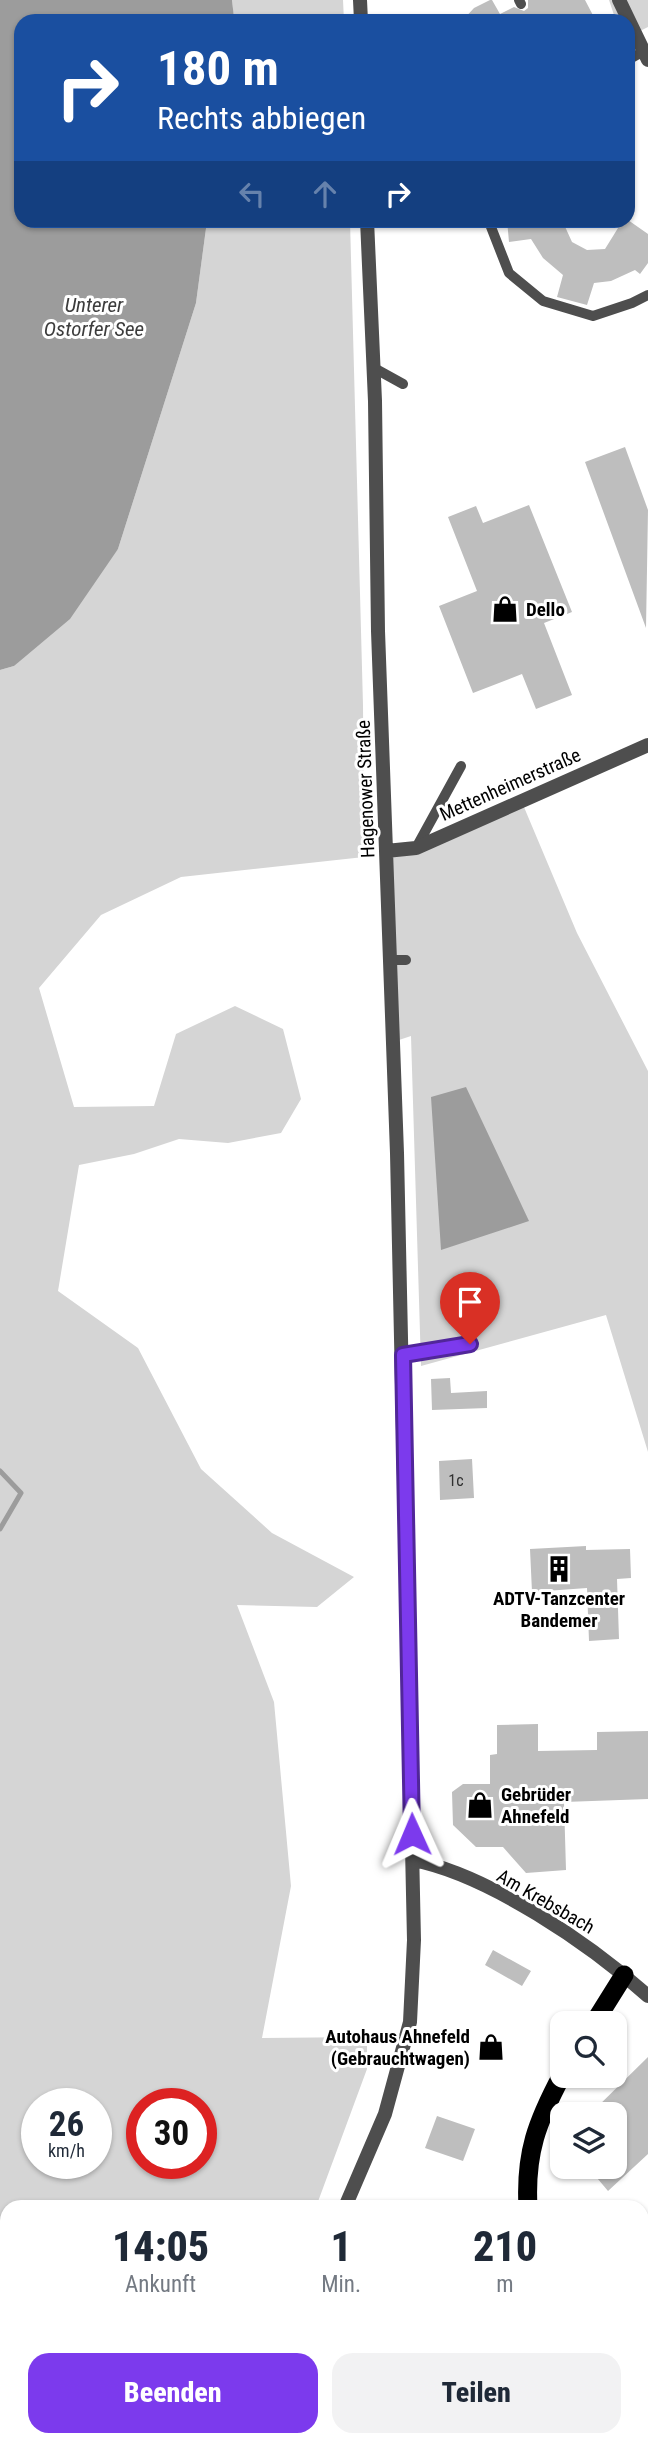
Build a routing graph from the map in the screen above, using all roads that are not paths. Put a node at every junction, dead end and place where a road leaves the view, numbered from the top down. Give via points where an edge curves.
1 (635, 33) edge
2 (646, 55) edge
3 (367, 228) edge
4 (491, 228) edge
5 (648, 295) edge
6 (374, 368) junction
7 (402, 384) dead end
8 (648, 745) edge
9 (461, 766) dead end
10 (416, 848) junction
11 (386, 852) junction
12 (390, 960) junction
13 (406, 960) dead end
14 (470, 1344) dead end
15 (403, 1355) junction
16 (413, 1860) junction
17 (624, 1975) junction
18 (648, 1996) edge
19 (602, 2011) edge
20 (555, 2088) edge
21 (348, 2200) edge
22 (529, 2200) edge

1 - 2 street
3 - 6 street, Hagenower Straße
4 - 5 lane via 509,273 543,301 593,316
6 - 7 lane
6 - 11 street, Hagenower Straße
8 - 10 street, Mettenheimerstraße
9 - 10 lane
10 - 11 street, Mettenheimerstraße
11 - 12 street, Hagenower Straße
12 - 13 lane
12 - 15 street, Hagenower Straße
14 - 15 lane
15 - 16 street, Hagenower Straße
16 - 17 street, Am Krebsbach via 471,1880 537,1915
16 - 21 street, Hagenower Straße via 410,2022 385,2114
17 - 18 street, Am Krebsbach
17 - 19 highway
20 - 22 highway via 539,2117 528,2164

